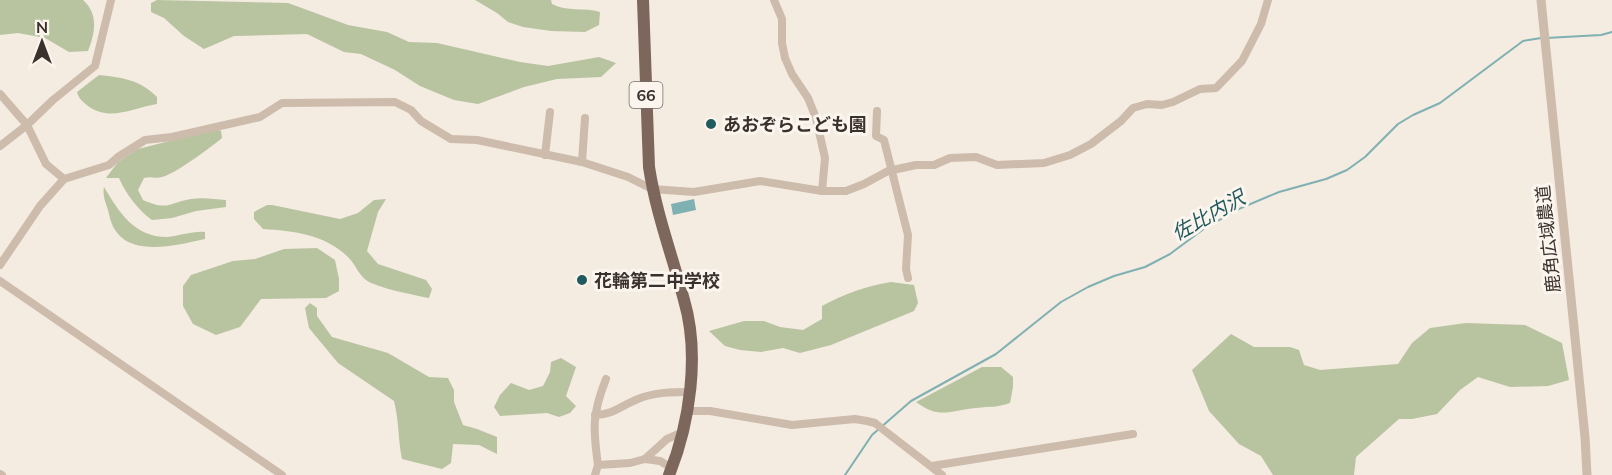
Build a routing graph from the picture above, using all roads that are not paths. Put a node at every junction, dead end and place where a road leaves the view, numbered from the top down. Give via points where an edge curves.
1 (111, 0) edge
2 (643, 0) edge
3 (774, 0) edge
4 (1268, 0) edge
5 (1542, 5) edge
6 (0, 94) edge
7 (877, 111) dead end
8 (549, 112) dead end
9 (585, 118) dead end
10 (27, 125) junction
11 (0, 146) edge
12 (545, 155) junction
13 (582, 162) junction
14 (892, 170) junction
15 (64, 178) junction
16 (652, 189) junction
17 (822, 191) junction
18 (0, 265) edge
19 (908, 278) dead end
20 (0, 281) edge
21 (606, 379) dead end
22 (690, 392) junction
23 (688, 411) junction
24 (595, 415) junction
25 (683, 432) junction
26 (1133, 434) dead end
27 (645, 459) junction
28 (598, 465) junction
29 (932, 466) junction
30 (671, 471) edge
31 (282, 475) edge
32 (595, 475) edge
33 (942, 475) edge
34 (1587, 475) edge

1 - 10 street via 95,66
2 - 16 main road, 66
3 - 17 street via 782,19 785,58 816,118 825,158
4 - 14 street via 1242,61 1216,88 1200,89 1162,105 1133,108 1106,133 1070,155 1044,163 997,165 976,157 950,158 934,165
5 - 34 street, 鹿角広域農道
6 - 10 street
7 - 14 street via 876,136 884,140
8 - 12 street
9 - 13 street
10 - 11 street
10 - 15 street via 46,164
12 - 13 street
12 - 15 street via 477,140 451,139 395,102 282,103 260,117 145,140 109,165
13 - 16 street
14 - 17 street via 846,191
14 - 19 street via 908,235
15 - 18 street
16 - 17 street via 694,192 760,181
16 - 22 main road, 66 via 685,301
20 - 31 street
21 - 24 street
22 - 23 main road, 66
22 - 24 street via 639,398 606,415
23 - 25 main road, 66
23 - 29 street via 792,425 855,419 875,423
24 - 28 street
25 - 27 street via 667,439
25 - 30 main road, 66
26 - 29 street
27 - 28 street
27 - 30 street via 660,461
28 - 32 street
29 - 33 street

